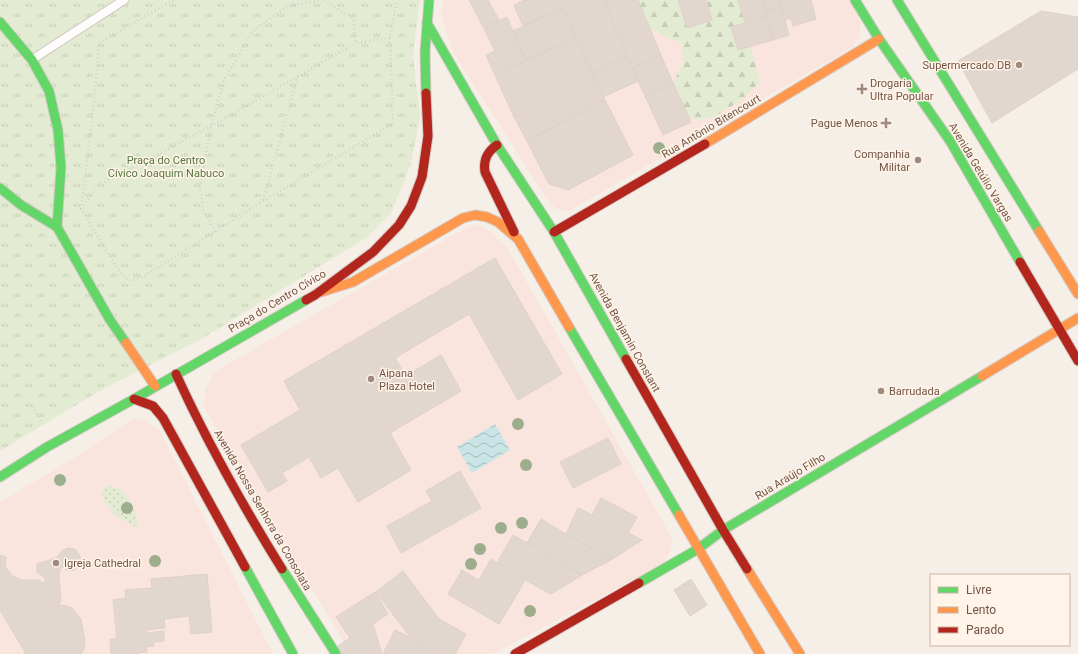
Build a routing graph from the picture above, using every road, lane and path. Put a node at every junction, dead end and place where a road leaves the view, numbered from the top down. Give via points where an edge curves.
1 (124, 0) edge
2 (173, 0) edge
3 (320, 0) edge
4 (324, 0) edge
5 (397, 0) edge
6 (429, 0) edge
7 (855, 0) edge
8 (897, 0) edge
9 (0, 22) edge
10 (427, 23) junction
11 (390, 38) junction
12 (879, 39) junction
13 (356, 43) junction
14 (32, 60) junction
15 (299, 76) junction
16 (211, 126) junction
17 (497, 145) junction
18 (0, 188) edge
19 (263, 201) junction
20 (81, 209) junction
21 (57, 227) junction
22 (215, 232) junction
23 (554, 232) junction
24 (518, 239) junction
25 (315, 294) junction
26 (1078, 294) edge
27 (1078, 318) edge
28 (1059, 329) junction
29 (1078, 360) edge
30 (176, 374) junction
31 (155, 386) junction
32 (134, 399) junction
33 (33, 406) dead end
34 (41, 422) dead end
35 (0, 476) edge
36 (723, 530) junction
37 (698, 549) junction
38 (293, 654) edge
39 (336, 654) edge
40 (515, 654) edge
41 (760, 654) edge
42 (800, 654) edge

1 - 14 lane
2 - 20 path via 99,43
3 - 16 path via 286,7 253,31 224,80
4 - 13 path via 353,19
5 - 11 path
6 - 10 main road, Praça do Centro Cívico
7 - 12 main road, Avenida Getúlio Vargas
8 - 26 main road, Avenida Getúlio Vargas
9 - 14 main road
10 - 17 main road, Avenida Benjamin Constant
10 - 25 main road, Praça do Centro Cívico via 425,52 428,136 422,177 411,206 399,225 373,252
11 - 13 path
11 - 19 path via 393,124
12 - 23 main road, Rua Antônio Bitencourt
12 - 28 main road, Avenida Getúlio Vargas via 950,141
13 - 15 path
14 - 21 main road via 49,91 58,130 61,167
15 - 16 path
15 - 19 path
16 - 20 path via 99,185
16 - 22 path via 200,186 203,210
17 - 23 main road, Avenida Benjamin Constant
17 - 24 main road via 487,153 483,169
18 - 21 main road via 21,205
19 - 22 path
20 - 22 path via 121,274 129,281 143,277
21 - 31 main road via 110,320
23 - 36 main road, Avenida Benjamin Constant
24 - 25 main road via 489,217 475,215 463,218 353,282
24 - 37 main road
25 - 30 main road, Praça do Centro Cívico
27 - 28 main road, Rua Araújo Filho
28 - 29 main road, Avenida Getúlio Vargas
28 - 36 main road, Rua Araújo Filho
30 - 31 main road, Praça do Centro Cívico
30 - 39 main road, Avenida Nossa Senhora da Consolata via 204,433 246,509
31 - 32 main road, Praça do Centro Cívico
32 - 35 main road, Praça do Centro Cívico
32 - 38 main road via 153,406 163,418
33 - 34 path
36 - 37 main road, Rua Araújo Filho
36 - 42 main road, Avenida Benjamin Constant
37 - 40 main road, Rua Araújo Filho
37 - 41 main road

